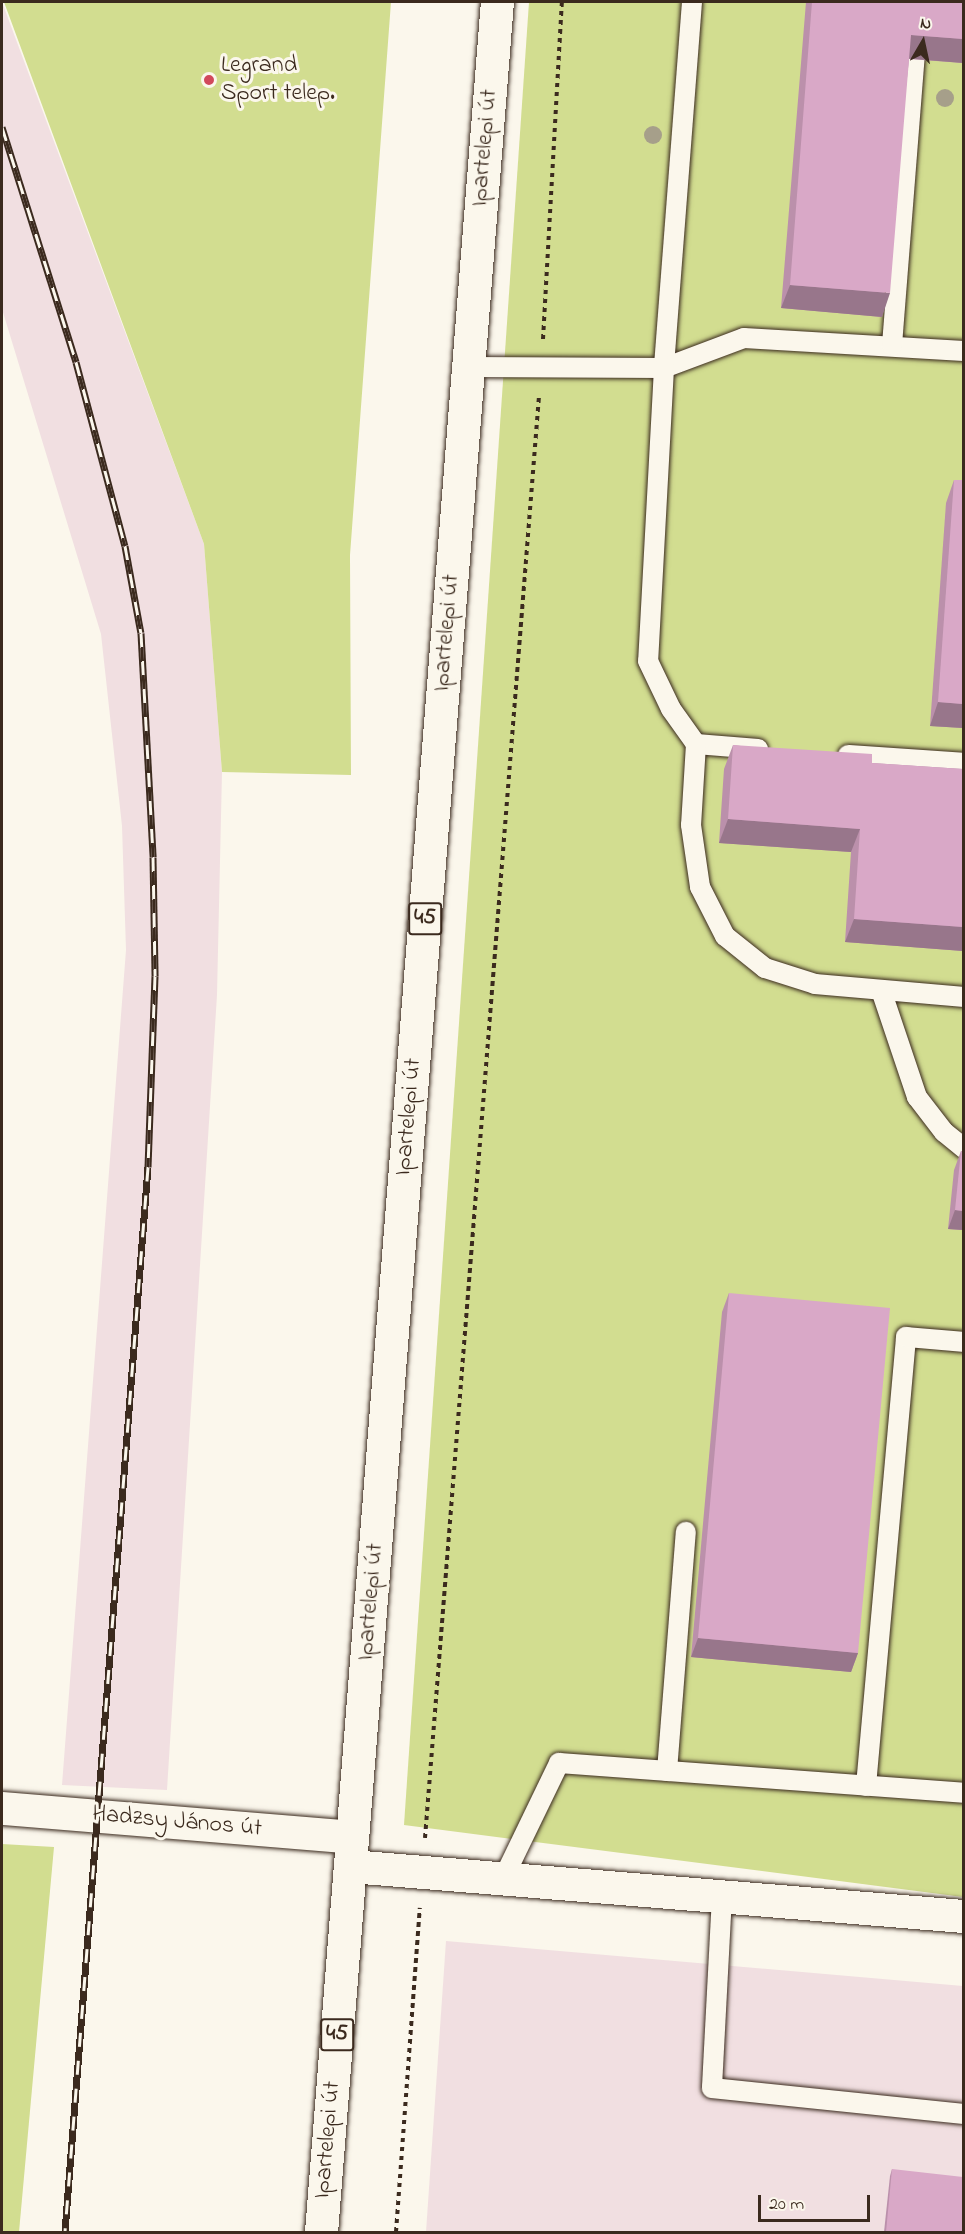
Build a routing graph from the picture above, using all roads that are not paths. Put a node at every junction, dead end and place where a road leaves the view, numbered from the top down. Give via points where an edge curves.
1 (497, 2) edge
2 (692, 2) edge
3 (919, 2) edge
4 (892, 345) junction
5 (963, 351) edge
6 (468, 367) junction
7 (664, 368) junction
8 (696, 744) junction
9 (778, 750) edge
10 (824, 753) edge
11 (963, 763) edge
12 (881, 990) junction
13 (963, 997) edge
14 (963, 1148) edge
15 (963, 1342) edge
16 (686, 1532) dead end
17 (667, 1771) junction
18 (866, 1786) junction
19 (963, 1793) edge
20 (2, 1808) edge
21 (351, 1851) junction
22 (503, 1878) junction
23 (722, 1896) junction
24 (963, 1916) edge
25 (963, 2114) edge
26 (321, 2232) edge

1 - 6 main road, Ipartelepi út / 45
2 - 7 lane
3 - 4 lane
4 - 5 lane
4 - 7 lane via 744,338
6 - 7 lane
6 - 21 main road, Ipartelepi út / 45
7 - 8 lane via 648,661 671,709
8 - 9 lane
8 - 12 lane via 692,825 700,887 725,936 765,968 815,984
10 - 11 lane
12 - 13 lane
12 - 14 lane via 917,1097 944,1132
15 - 18 lane via 906,1337
16 - 17 lane
17 - 18 lane
17 - 22 lane via 559,1763
18 - 19 lane
20 - 21 main road, Hadzsy János út
21 - 22 main road, Hadzsy János út via 423,1872
21 - 26 main road, Ipartelepi út / 45
22 - 23 main road, Hadzsy János út
23 - 24 main road, Hadzsy János út
23 - 25 lane via 712,2088

